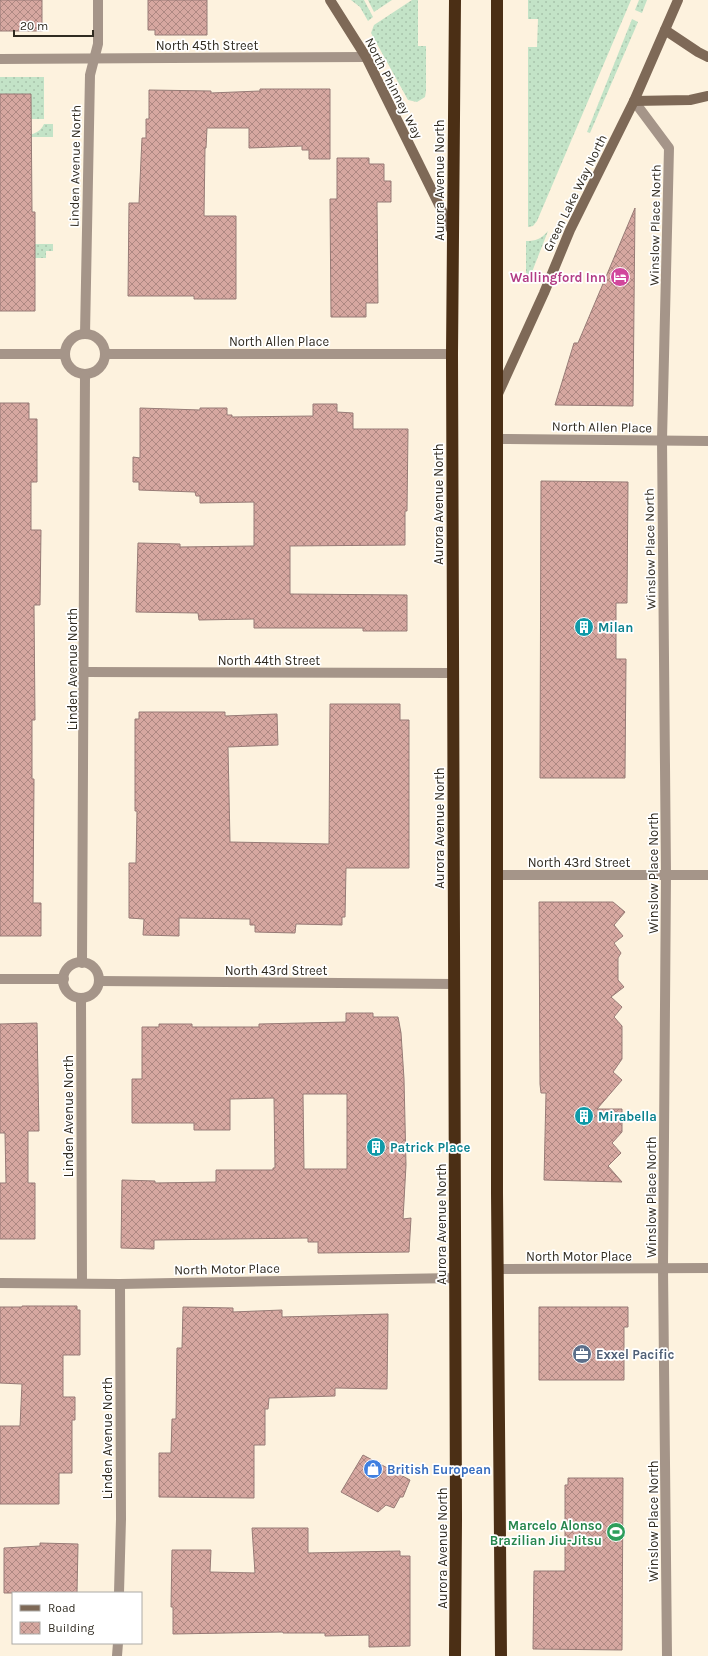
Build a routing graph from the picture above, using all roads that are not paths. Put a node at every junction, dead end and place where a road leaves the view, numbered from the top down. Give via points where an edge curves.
1 (98, 0) edge
2 (330, 0) edge
3 (455, 0) edge
4 (497, 0) edge
5 (678, 0) edge
6 (665, 30) junction
7 (366, 57) junction
8 (708, 57) edge
9 (94, 58) junction
10 (0, 59) edge
11 (708, 96) edge
12 (634, 101) junction
13 (453, 233) junction
14 (86, 334) junction
15 (0, 354) edge
16 (65, 354) junction
17 (106, 354) junction
18 (452, 354) junction
19 (86, 375) junction
20 (496, 398) junction
21 (496, 439) junction
22 (662, 440) junction
23 (708, 441) edge
24 (85, 672) junction
25 (452, 673) junction
26 (498, 875) junction
27 (666, 875) junction
28 (708, 875) edge
29 (82, 963) junction
30 (0, 979) edge
31 (64, 979) junction
32 (99, 982) junction
33 (454, 984) junction
34 (81, 998) junction
35 (663, 1268) junction
36 (708, 1268) edge
37 (498, 1269) junction
38 (455, 1278) junction
39 (0, 1283) edge
40 (82, 1283) junction
41 (120, 1284) junction
42 (119, 1592) edge
43 (118, 1644) edge
44 (117, 1656) edge
45 (455, 1656) edge
46 (501, 1656) edge
47 (667, 1656) edge

1 - 9 street, Linden Avenue North via 98,44
2 - 7 main road, North Phinney Way
3 - 13 highway, Aurora Avenue North
4 - 20 highway
5 - 6 main road, Green Lake Way North
6 - 8 main road
6 - 12 main road, Green Lake Way North
7 - 9 street, North 45th Street
7 - 13 main road, North Phinney Way
9 - 10 street, North 45th Street
9 - 14 street, Linden Avenue North via 90,75
11 - 12 main road via 690,100
12 - 20 main road, Green Lake Way North via 570,230
12 - 22 street, Winslow Place North via 669,148
13 - 18 highway, Aurora Avenue North
14 - 16 street via 80,334 71,340
14 - 17 street via 100,340
15 - 16 street
16 - 19 street via 71,369
17 - 18 street, North Allen Place
17 - 19 street via 100,369
18 - 25 highway, Aurora Avenue North
19 - 24 street, Linden Avenue North
20 - 21 highway
21 - 22 street, North Allen Place
21 - 26 highway
22 - 23 street, North Allen Place
22 - 27 street, Winslow Place North
24 - 25 street, North 44th Street
24 - 29 street, Linden Avenue North
25 - 33 highway, Aurora Avenue North
26 - 27 street, North 43rd Street
26 - 37 highway
27 - 28 street, North 43rd Street
27 - 35 street, Winslow Place North
29 - 31 street via 70,967
29 - 32 street via 96,970
30 - 31 street
31 - 34 street via 68,992
32 - 33 street, North 43rd Street
32 - 34 street via 90,996
33 - 38 highway, Aurora Avenue North
34 - 40 street, Linden Avenue North
35 - 36 street, North Motor Place
35 - 37 street, North Motor Place
35 - 47 street, Winslow Place North
37 - 46 highway
38 - 41 street, North Motor Place
38 - 45 highway, Aurora Avenue North
39 - 40 street, North Motor Place
40 - 41 street, North Motor Place
41 - 42 street, Linden Avenue North
43 - 44 street

